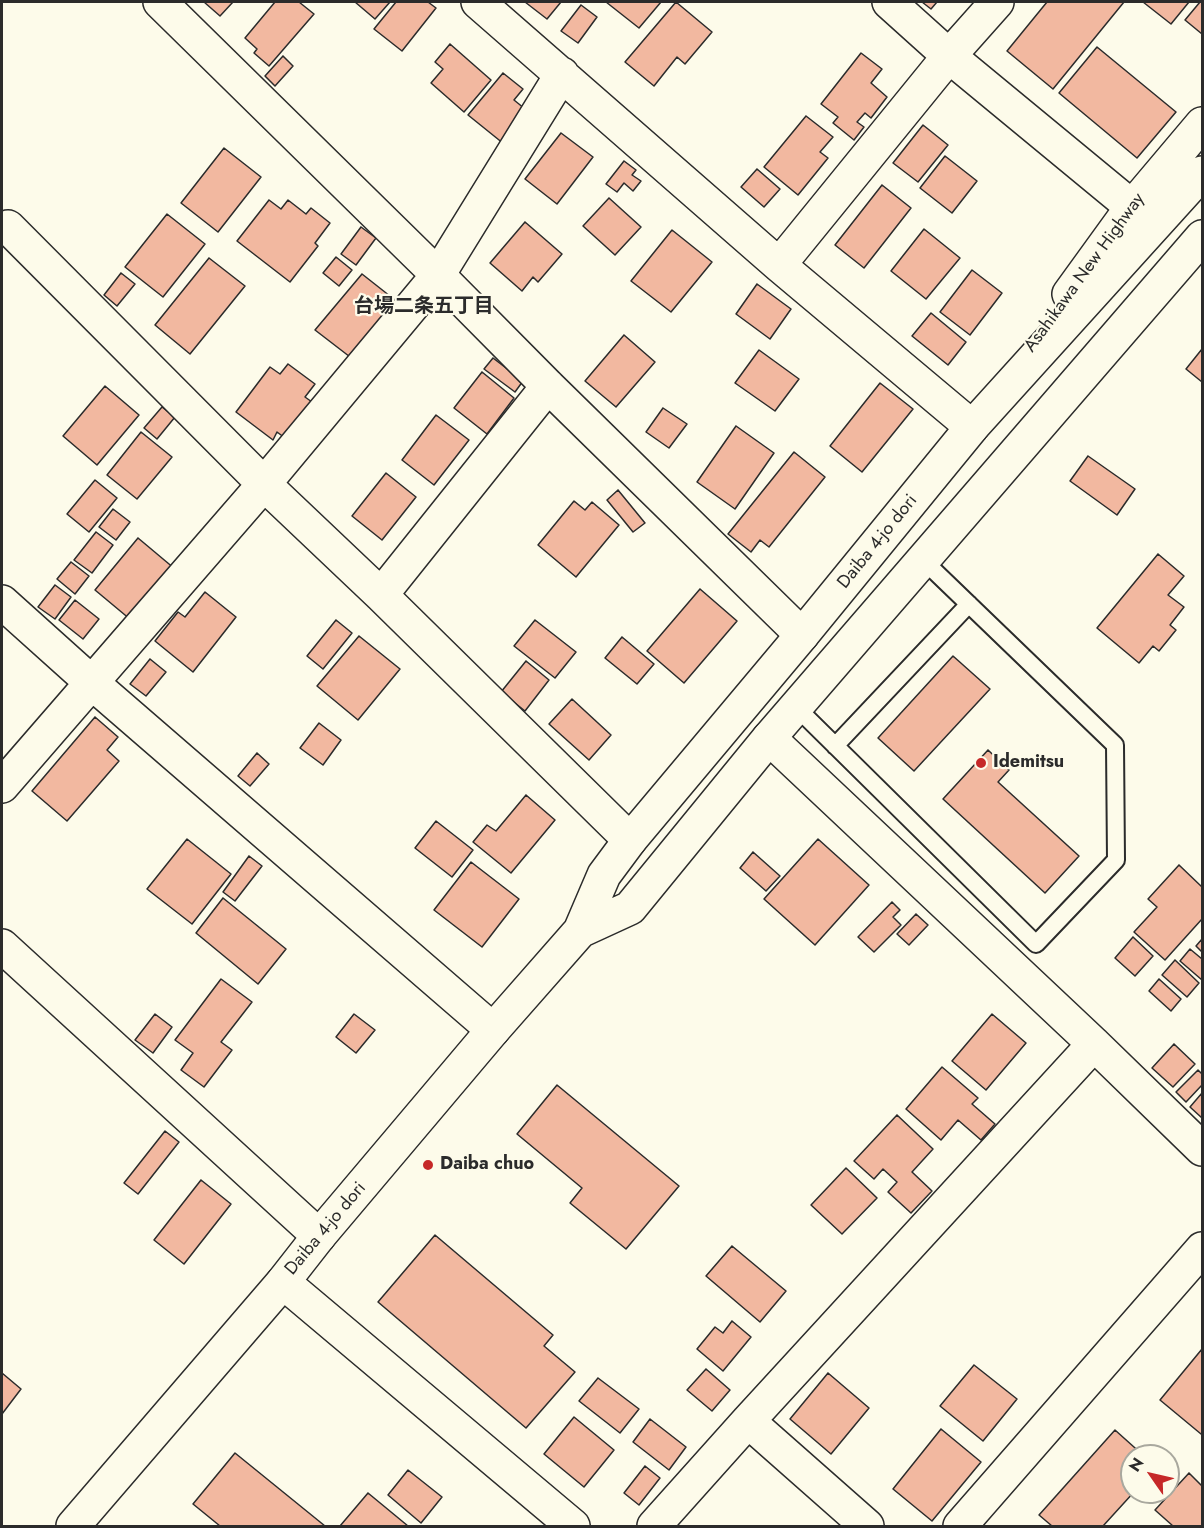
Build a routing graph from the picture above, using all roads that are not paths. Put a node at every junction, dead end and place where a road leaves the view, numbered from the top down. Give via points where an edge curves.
1 (160, 2) edge
2 (478, 2) edge
3 (889, 2) edge
4 (997, 2) edge
5 (950, 56) junction
6 (562, 74) junction
7 (1203, 124) edge
8 (1203, 173) edge
9 (1132, 207) junction
10 (8, 227) dead end
11 (1203, 237) edge
12 (779, 265) junction
13 (438, 275) junction
14 (548, 386) junction
15 (972, 427) junction
16 (264, 484) junction
17 (923, 560) junction
18 (381, 595) junction
19 (2, 602) edge
20 (969, 604) junction
21 (802, 636) junction
22 (91, 682) junction
23 (796, 707) junction
24 (769, 738) junction
25 (835, 746) junction
26 (2, 786) edge
27 (630, 840) junction
28 (580, 931) junction
29 (2, 946) edge
30 (493, 1030) junction
31 (1094, 1044) junction
32 (1203, 1149) edge
33 (320, 1236) junction
34 (1203, 1249) edge
35 (283, 1282) junction
36 (748, 1421) junction
37 (73, 1527) edge
38 (573, 1527) edge
39 (654, 1527) edge
40 (867, 1527) edge
41 (960, 1527) edge

1 - 13 main road
2 - 6 main road
3 - 5 main road
4 - 5 main road
5 - 9 main road
5 - 12 main road
6 - 12 main road
6 - 13 main road
7 - 9 main road, Asahikawa New Highway
8 - 15 main road, Daiba 4-jo dori
9 - 15 main road, Asahikawa New Highway
10 - 16 main road
11 - 17 main road, Daiba 4-jo dori
12 - 15 main road
13 - 14 main road
13 - 16 main road
14 - 18 main road
14 - 21 main road
15 - 21 main road, Daiba 4-jo dori
16 - 18 main road
16 - 22 main road
17 - 20 lane
17 - 23 main road, Daiba 4-jo dori
18 - 27 main road
19 - 22 main road
20 - 25 lane
20 - 25 lane via 1115,745 1116,860 1036,944
21 - 27 main road, Daiba 4-jo dori
22 - 26 main road
22 - 30 main road
23 - 24 main road, Daiba 4-jo dori
23 - 25 lane
24 - 28 main road, Daiba 4-jo dori via 630,908
24 - 31 main road
27 - 28 main road, Daiba 4-jo dori via 604,875
28 - 30 main road, Daiba 4-jo dori
29 - 33 main road
30 - 33 main road, Daiba 4-jo dori
31 - 32 main road
31 - 36 main road
33 - 35 main road, Daiba 4-jo dori
34 - 41 main road
35 - 37 main road, Daiba 4-jo dori
35 - 38 main road
36 - 39 main road
36 - 40 main road

